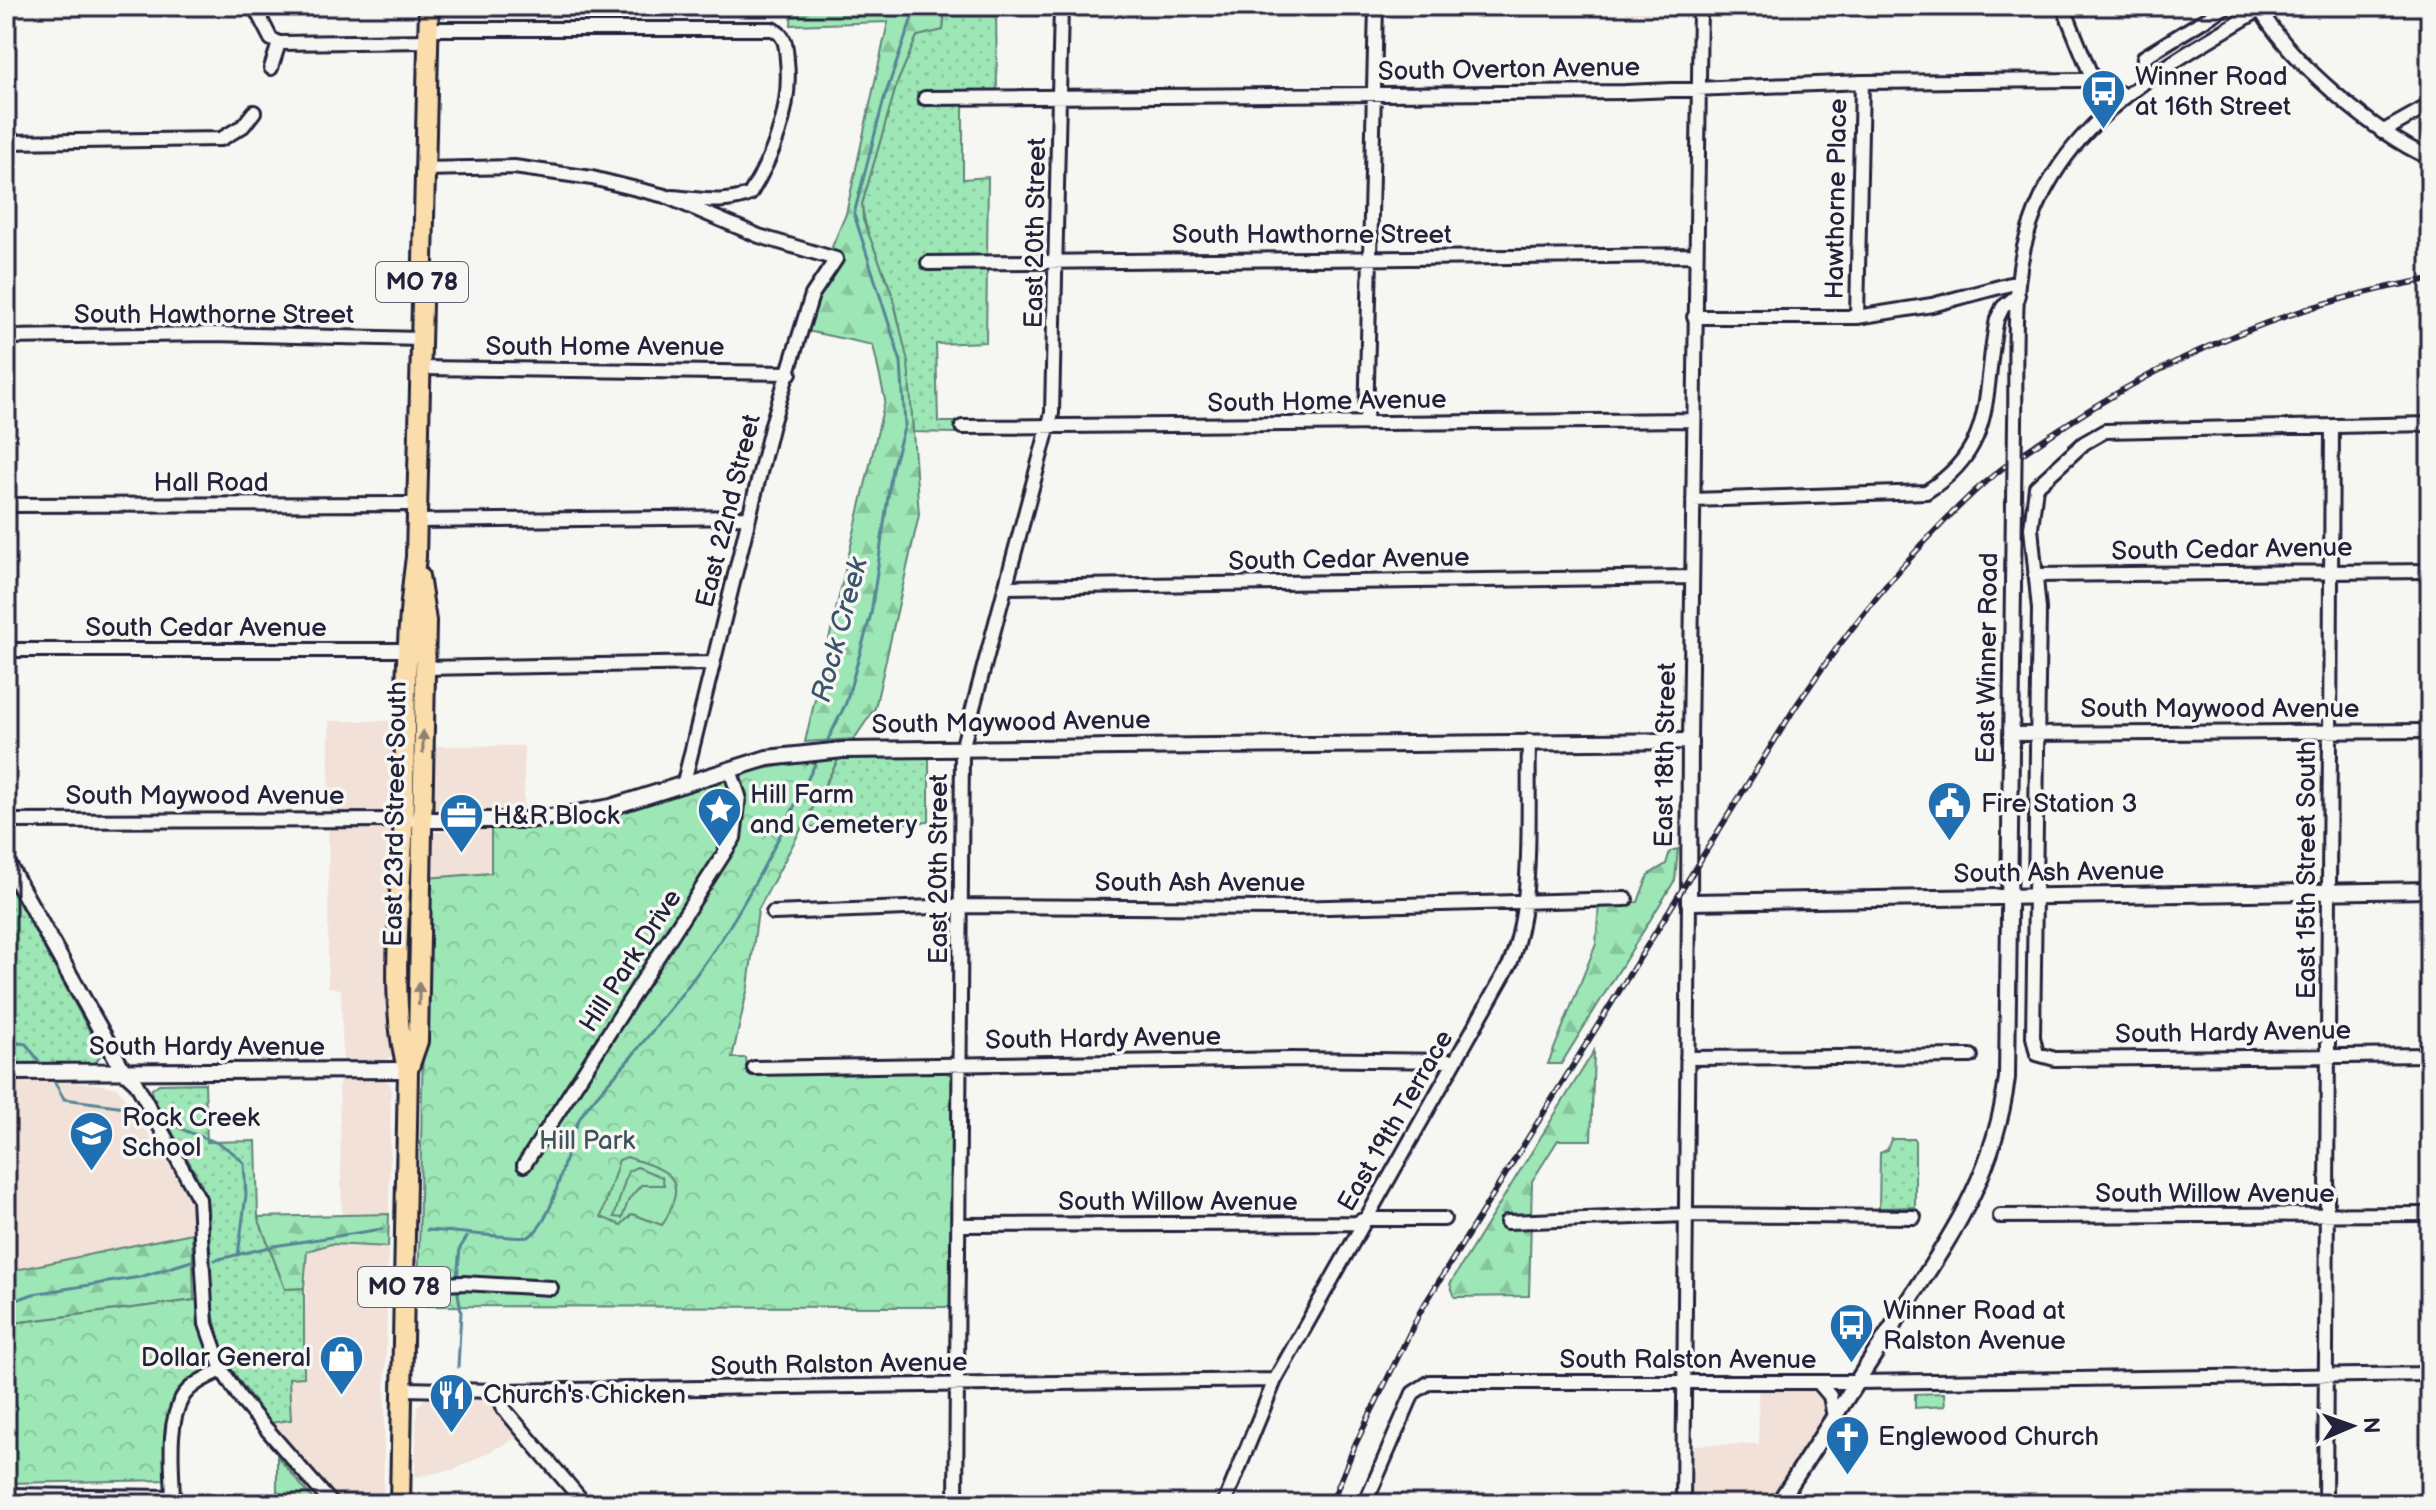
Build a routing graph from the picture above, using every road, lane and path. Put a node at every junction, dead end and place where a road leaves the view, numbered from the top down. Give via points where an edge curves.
1 (254, 6) edge
2 (429, 6) edge
3 (1061, 6) edge
4 (1376, 6) edge
5 (1700, 6) edge
6 (2063, 6) edge
7 (2227, 6) edge
8 (2261, 7) edge
9 (428, 35) junction
10 (279, 43) junction
11 (271, 68) dead end
12 (2093, 80) junction
13 (1862, 82) junction
14 (2142, 82) junction
15 (1699, 87) junction
16 (1374, 93) junction
17 (2124, 95) junction
18 (1060, 96) junction
19 (925, 98) dead end
20 (2430, 105) edge
21 (254, 112) dead end
22 (2382, 132) junction
23 (6, 142) edge
24 (2430, 158) edge
25 (425, 169) junction
26 (665, 196) junction
27 (1696, 255) junction
28 (1371, 257) junction
29 (1057, 260) junction
30 (928, 263) dead end
31 (2018, 288) junction
32 (1694, 317) junction
33 (1857, 317) junction
34 (6, 337) edge
35 (421, 339) junction
36 (420, 368) junction
37 (790, 373) junction
38 (1693, 420) junction
39 (1366, 424) junction
40 (2430, 424) edge
41 (1048, 426) junction
42 (962, 427) dead end
43 (2332, 428) junction
44 (1693, 500) junction
45 (2014, 502) joint
46 (6, 505) edge
47 (417, 512) junction
48 (749, 517) junction
49 (416, 557) junction
50 (2331, 571) junction
51 (2430, 571) edge
52 (2035, 575) junction
53 (1692, 577) junction
54 (1006, 587) junction
55 (6, 650) edge
56 (406, 650) junction
57 (713, 663) junction
58 (424, 668) junction
59 (2430, 731) edge
60 (2330, 732) junction
61 (2011, 734) junction
62 (2038, 734) junction
63 (1529, 741) junction
64 (1690, 741) junction
65 (962, 749) junction
66 (730, 770) junction
67 (684, 782) junction
68 (413, 820) junction
69 (6, 821) edge
70 (6, 861) edge
71 (2430, 890) edge
72 (2329, 892) junction
73 (2009, 896) junction
74 (1626, 899) dead end
75 (2035, 899) junction
76 (1525, 901) junction
77 (1689, 902) junction
78 (960, 906) junction
79 (773, 913) dead end
80 (2430, 1055) edge
81 (1971, 1056) dead end
82 (2327, 1057) junction
83 (1687, 1058) junction
84 (1453, 1061) junction
85 (961, 1066) junction
86 (754, 1068) dead end
87 (408, 1070) junction
88 (6, 1072) edge
89 (124, 1072) junction
90 (524, 1165) dead end
91 (2430, 1214) edge
92 (1685, 1215) junction
93 (2000, 1216) dead end
94 (2326, 1216) junction
95 (1914, 1217) dead end
96 (1365, 1219) junction
97 (1444, 1219) dead end
98 (1507, 1222) dead end
99 (959, 1225) junction
100 (404, 1286) junction
101 (551, 1288) dead end
102 (222, 1370) junction
103 (2325, 1374) junction
104 (2430, 1374) edge
105 (1275, 1380) junction
106 (1684, 1382) junction
107 (1818, 1382) junction
108 (1857, 1382) junction
109 (956, 1386) junction
110 (403, 1389) junction
111 (497, 1391) junction
112 (1834, 1417) junction
113 (6, 1495) edge
114 (173, 1500) edge
115 (332, 1504) edge
116 (400, 1504) edge
117 (585, 1504) edge
118 (956, 1504) edge
119 (1224, 1504) edge
120 (1365, 1504) edge
121 (1683, 1504) edge
122 (1778, 1504) edge
123 (2325, 1504) edge

1 - 10 street via 271,39
2 - 9 main road, East 23rd Street South / MO 78
3 - 18 street, East 20th Street
4 - 16 street
5 - 15 street, East 18th Street
6 - 12 street
7 - 14 street via 2144,57
8 - 14 street, East Winner Road
8 - 22 street via 2291,50
9 - 10 street
9 - 25 main road, East 23rd Street South / MO 78
9 - 26 street via 776,31 785,39 787,102 750,194 716,201
10 - 11 street
12 - 13 street, South Overton Avenue
12 - 17 street
13 - 15 street, South Overton Avenue
13 - 33 street, Hawthorne Place
14 - 17 street, East Winner Road
15 - 16 street, South Overton Avenue
15 - 27 street, East 18th Street
16 - 18 street, South Overton Avenue
16 - 28 street
17 - 31 street, East Winner Road via 2087,129 2052,177 2030,226
18 - 19 street, South Overton Avenue
18 - 29 street, East 20th Street
20 - 22 street
21 - 23 street via 221,139
22 - 24 street
25 - 26 street via 547,170
25 - 35 main road, East 23rd Street South / MO 78
26 - 37 street, East 22nd Street via 759,236 836,259 812,295
27 - 28 street, South Hawthorne Street
27 - 32 street, East 18th Street
28 - 29 street, South Hawthorne Street
28 - 39 street
29 - 30 street, South Hawthorne Street
29 - 41 street, East 20th Street via 1055,380
31 - 33 street
31 - 44 street via 1997,319 1975,447 1948,479 1926,492
31 - 45 street, East Winner Road, bridge
32 - 33 street
32 - 38 street, East 18th Street
34 - 35 street, South Hawthorne Street
35 - 36 main road, East 23rd Street South / MO 78
36 - 37 street, South Home Avenue
36 - 47 main road, East 23rd Street South / MO 78
37 - 48 street, East 22nd Street
38 - 39 street, South Home Avenue
38 - 44 street, East 18th Street
39 - 41 street, South Home Avenue
40 - 43 street
41 - 42 street, South Home Avenue
41 - 54 street, East 20th Street
43 - 50 street, East 15th Street South
43 - 52 street via 2105,431 2036,487 2031,528
44 - 53 street, East 18th Street
45 - 61 street, East Winner Road
46 - 47 street, Hall Road
47 - 48 street, Hall Road
47 - 49 main road, East 23rd Street South / MO 78
48 - 57 street, East 22nd Street
49 - 56 main road, East 23rd Street South / MO 78
49 - 58 main road, East 23rd Street South / MO 78 via 426,621
50 - 51 street, South Cedar Avenue
50 - 52 street, South Cedar Avenue
50 - 60 street, East 15th Street South
52 - 62 street
53 - 54 street, South Cedar Avenue
53 - 64 street, East 18th Street
54 - 65 street, East 20th Street
55 - 56 street, South Cedar Avenue
56 - 68 main road, East 23rd Street South / MO 78
57 - 58 street
57 - 67 street, East 22nd Street
68 -> 58 main road, East 23rd Street South / MO 78
59 - 60 street, South Maywood Avenue
60 - 62 street, South Maywood Avenue
60 - 72 street, East 15th Street South
61 - 62 street, South Maywood Avenue
61 - 73 street, East Winner Road
62 - 75 street
63 - 64 street, South Maywood Avenue
63 - 65 street, South Maywood Avenue
63 - 76 street, East 19th Terrace
64 - 77 street, East 18th Street
65 - 66 street, South Maywood Avenue via 794,753
65 - 78 street, East 20th Street
66 - 67 street, South Maywood Avenue
66 - 90 street, Hill Park Drive via 739,796 734,838
67 - 68 street, South Maywood Avenue via 611,807 565,815
68 - 69 street, South Maywood Avenue
68 - 87 main road, East 23rd Street South / MO 78 via 418,1041
70 - 89 street
71 - 72 street, South Ash Avenue
72 - 75 street, South Ash Avenue
72 - 82 street, East 15th Street South
73 - 75 street, South Ash Avenue
73 - 77 street, South Ash Avenue
73 - 108 street, East Winner Road via 2007,1078 1994,1148 1971,1204
74 - 76 street, South Ash Avenue
75 - 82 street, South Hardy Avenue via 2037,1054 2055,1059
76 - 78 street, South Ash Avenue via 1291,908
76 - 84 street, East 19th Terrace via 1519,941 1497,993
77 - 83 street, East 18th Street
78 - 79 street, South Ash Avenue
78 - 85 street, East 20th Street
80 - 82 street, South Hardy Avenue
81 - 83 street
82 - 94 street, East 15th Street South
83 - 92 street, East 18th Street
84 - 85 street, South Hardy Avenue
84 - 96 street, East 19th Terrace
85 - 86 street, South Hardy Avenue
85 - 99 street, East 20th Street
87 - 89 street, South Hardy Avenue
87 - 100 main road, East 23rd Street South / MO 78
88 - 89 street, South Hardy Avenue
89 - 102 street via 136,1083 199,1199 206,1324
91 - 94 street, South Willow Avenue
92 - 95 street
92 - 98 street
92 - 106 street, East 18th Street
93 - 94 street, South Willow Avenue
94 - 103 street, East 15th Street South
96 - 97 street, South Willow Avenue
96 - 99 street, South Willow Avenue
96 - 105 street, East 19th Terrace
99 - 109 street, East 20th Street
100 - 101 street
100 - 110 main road, East 23rd Street South / MO 78
102 - 114 street via 182,1397 174,1420
102 - 115 street via 242,1401
103 - 104 street, South Ralston Avenue
103 - 108 street, South Ralston Avenue
103 - 123 street, East 15th Street South
105 - 109 street, South Ralston Avenue
105 - 119 street, East 19th Terrace
106 - 107 street, South Ralston Avenue
106 - 120 street, South Ralston Avenue via 1426,1383 1413,1393
106 - 121 street, East 18th Street
107 - 108 street, South Ralston Avenue
107 - 112 street via 1830,1396
108 - 112 street, East Winner Road
109 - 111 street, South Ralston Avenue
109 - 118 street, East 20th Street
110 - 111 street, South Ralston Avenue
110 - 116 main road, East 23rd Street South / MO 78
111 - 117 street via 504,1409
112 - 122 street, East Winner Road
113 - 114 street

